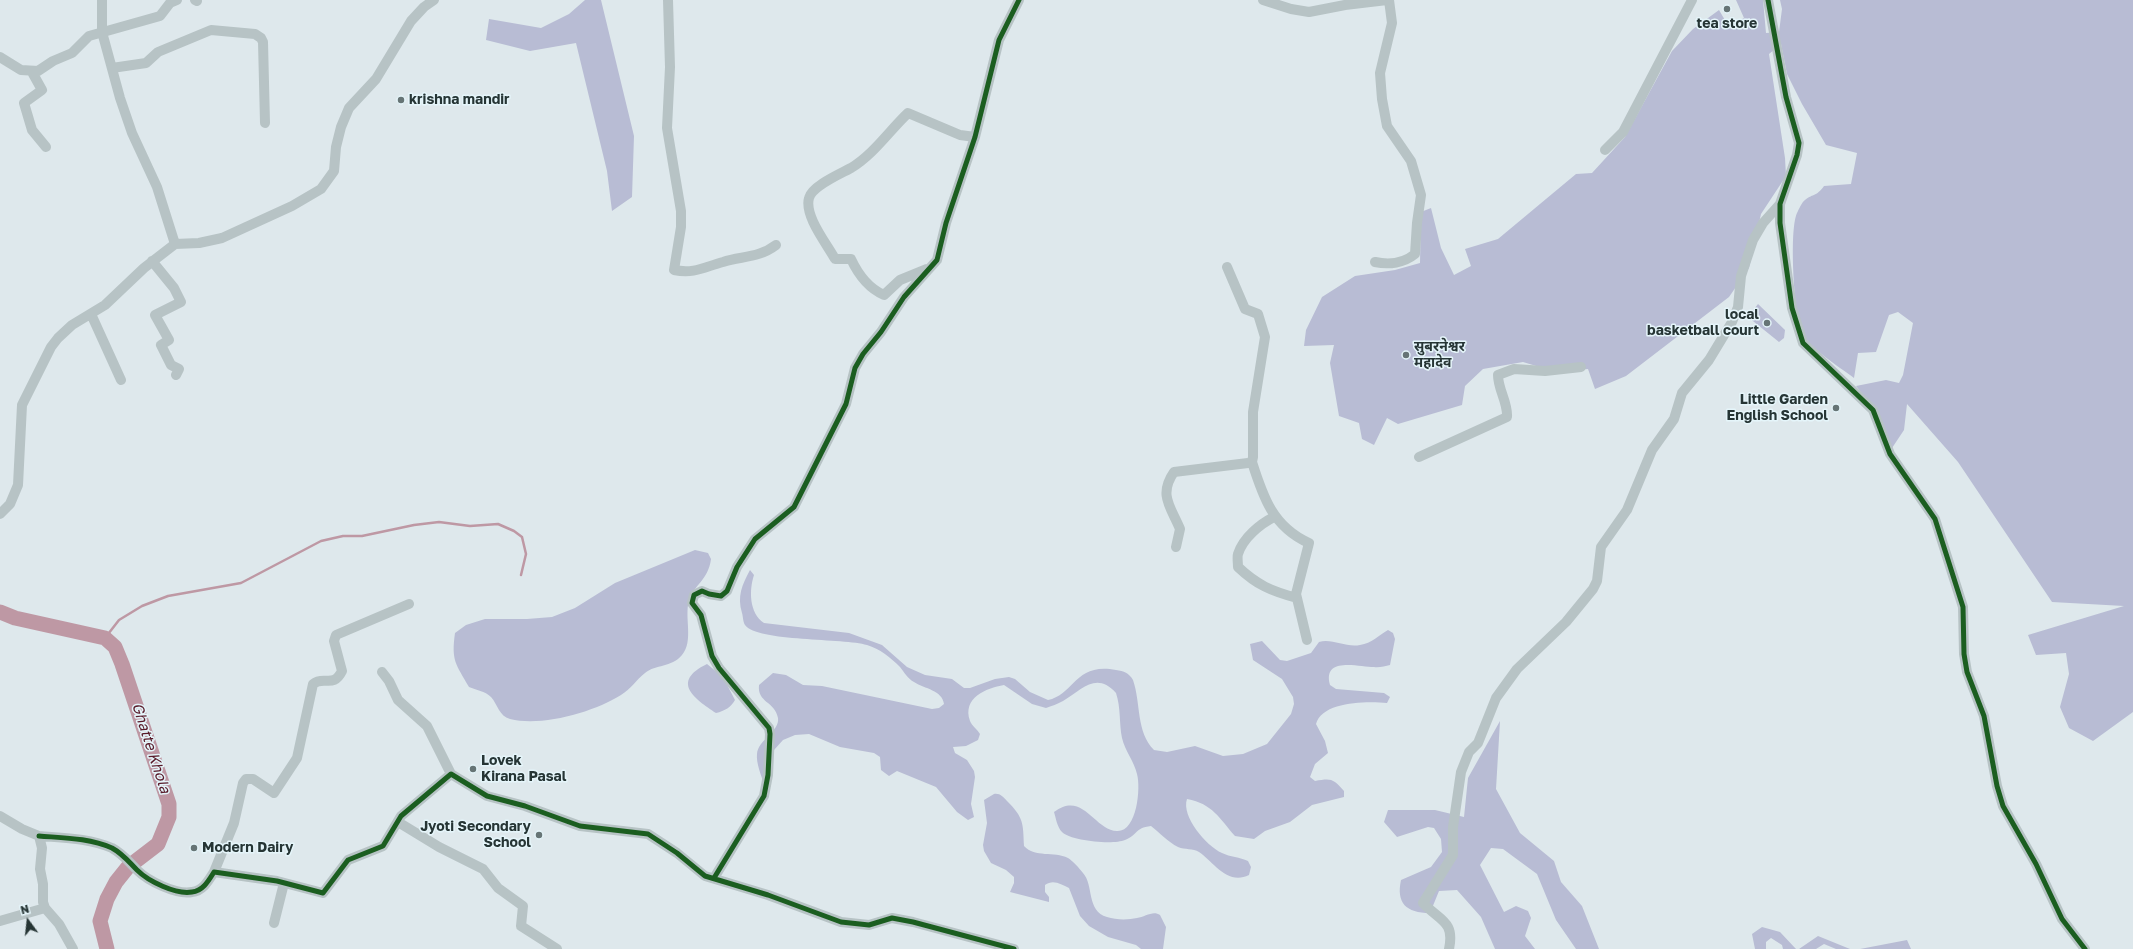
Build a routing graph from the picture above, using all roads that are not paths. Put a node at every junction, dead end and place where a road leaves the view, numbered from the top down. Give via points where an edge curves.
1 (102, 0) edge
2 (177, 0) edge
3 (434, 0) edge
4 (668, 0) edge
5 (1019, 0) edge
6 (1263, 0) edge
7 (1388, 0) edge
8 (1692, 0) edge
9 (1768, 0) edge
10 (102, 32) junction
11 (0, 57) edge
12 (112, 68) junction
13 (32, 72) junction
14 (265, 124) dead end
15 (975, 138) junction
16 (46, 147) dead end
17 (1605, 150) dead end
18 (1780, 204) junction
19 (175, 244) junction
20 (776, 245) dead end
21 (152, 261) junction
22 (1375, 262) dead end
23 (931, 267) junction
24 (1227, 267) dead end
25 (91, 314) junction
26 (1581, 367) dead end
27 (176, 375) dead end
28 (121, 380) dead end
29 (1419, 457) dead end
30 (1252, 462) junction
31 (0, 514) edge
32 (1274, 517) junction
33 (1176, 547) dead end
34 (1297, 598) junction
35 (409, 604) dead end
36 (1307, 640) dead end
37 (382, 672) dead end
38 (451, 774) junction
39 (0, 816) edge
40 (398, 822) junction
41 (39, 836) junction
42 (214, 872) junction
43 (714, 878) junction
44 (284, 883) junction
45 (45, 908) junction
46 (0, 921) edge
47 (274, 923) dead end
48 (73, 949) edge
49 (557, 949) edge
50 (1014, 949) edge
51 (1449, 949) edge
52 (2085, 949) edge

1 - 10 street
2 - 10 street via 170,3 160,16
3 - 19 street via 411,21 376,79 349,108 336,147 334,171 321,189 292,206 222,238 199,243
4 - 20 street via 670,80 667,121 681,211 674,270 699,271 722,262 760,255
5 - 15 street via 999,40
6 - 7 street via 1308,12
7 - 22 street via 1392,23 1380,73 1382,99 1387,126 1415,170 1421,202 1415,254 1404,261 1384,264
8 - 17 street via 1623,132
9 - 18 street via 1786,97 1798,143 1798,156
10 - 12 street
10 - 13 street via 89,36 72,53
11 - 13 street via 22,70
12 - 14 street via 146,63 158,52 211,30 255,34 263,42
12 - 19 street via 132,133 157,187
13 - 16 street via 42,90 24,103 32,130
15 - 23 street via 946,224 937,260
15 - 23 street via 960,135 908,113 875,149 856,165 817,188 809,198 808,205 816,226 835,259 851,259 859,274 876,292 884,295 900,280
18 - 51 street via 1763,223 1753,240 1741,276 1738,307 1732,322 1709,360 1682,393 1674,419 1652,450 1627,510 1601,547 1597,581 1593,589 1566,622 1508,680 1496,698 1478,742 1469,752 1461,772 1457,796 1453,827 1454,855 1422,902 1449,926 1452,935
18 - 52 street via 1785,272 1798,330 1807,347 1873,410 1890,454 1935,520 1963,607 1967,672 1984,716 2003,806 2036,864 2062,919
19 - 21 street
21 - 25 street via 105,305
21 - 27 street via 174,288 181,302 155,315 169,340 161,345 171,365 179,369
23 - 43 street via 904,297 863,354 855,368 846,404 794,506 756,539 737,567 727,591 721,596 702,591 694,595 692,603 701,615 712,656 719,668 761,717 770,734 767,787 764,796
24 - 30 street via 1245,309 1258,314 1265,337 1254,412
25 - 28 street
25 - 31 street via 72,325 58,338 25,397 20,414 22,431 18,485 10,504
26 - 29 street via 1545,371 1514,369 1498,375 1508,410 1507,417
30 - 32 street
30 - 33 street via 1174,472 1165,490 1170,511 1180,529
32 - 34 street via 1293,536 1309,543
32 - 34 street via 1265,521 1250,535 1238,554 1238,566 1253,581
34 - 36 street
35 - 42 street via 336,635 334,641 342,671 340,676 332,681 319,681 313,684 297,758 274,794 253,779 246,779 243,783 234,823
37 - 38 street via 398,700 427,726
38 - 40 street via 401,816
38 - 43 street via 487,796 525,806 580,826 648,834 705,876
39 - 41 street
40 - 44 street via 383,846 348,860 323,893
40 - 49 street via 438,847 484,869 498,888 523,906 521,926
41 - 42 street via 97,843 122,853 152,882 174,890 193,892 207,884
41 - 45 street
42 - 44 street
43 - 50 street via 842,922 869,925 892,918 899,919
44 - 47 street
45 - 46 street
45 - 48 street via 59,924

